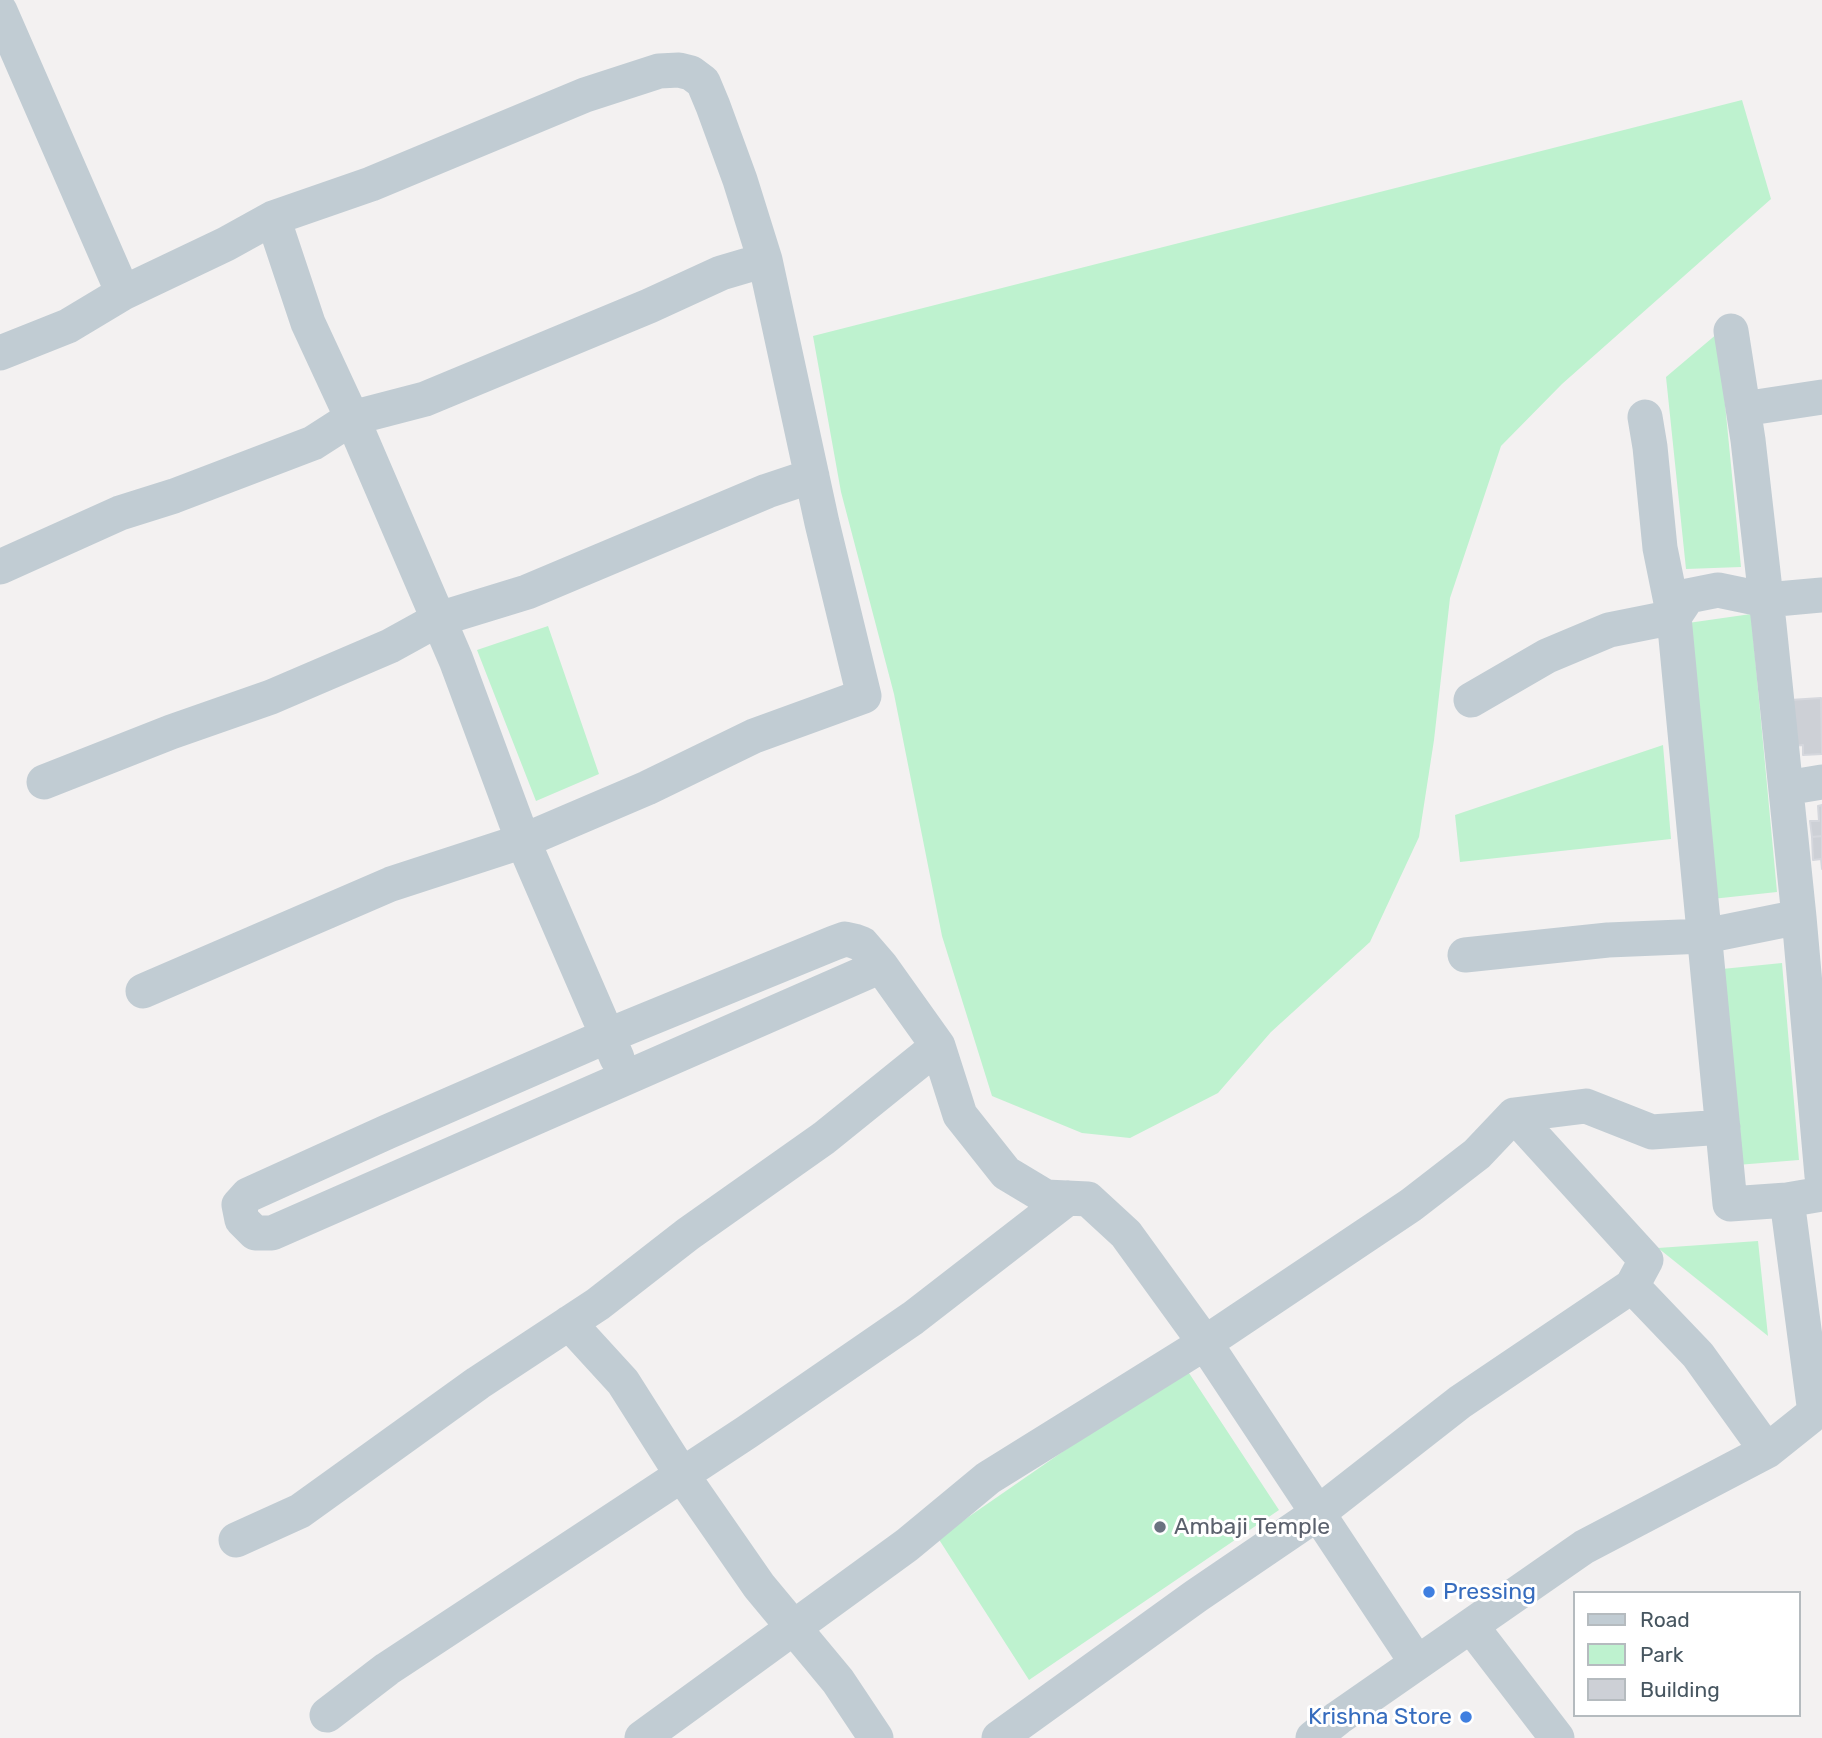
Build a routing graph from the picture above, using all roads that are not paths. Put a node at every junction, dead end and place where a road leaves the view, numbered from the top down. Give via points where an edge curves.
1 (0, 11) edge
2 (273, 218) junction
3 (765, 260) junction
4 (122, 293) junction
5 (1731, 331) dead end
6 (0, 353) edge
7 (1822, 397) edge
8 (1743, 409) junction
9 (1644, 417) dead end
10 (352, 418) junction
11 (812, 476) junction
12 (0, 567) edge
13 (1822, 595) edge
14 (1766, 600) junction
15 (1674, 617) junction
16 (439, 619) junction
17 (1471, 700) dead end
18 (44, 782) dead end
19 (1822, 782) edge
20 (1786, 788) junction
21 (523, 841) junction
22 (1799, 917) junction
23 (1705, 936) junction
24 (1465, 955) dead end
25 (881, 966) junction
26 (143, 991) dead end
27 (607, 1036) junction
28 (938, 1046) junction
29 (626, 1078) junction
30 (1514, 1115) junction
31 (1723, 1127) junction
32 (1822, 1176) edge
33 (1822, 1194) edge
34 (1068, 1198) junction
35 (1787, 1200) junction
36 (1632, 1286) junction
37 (569, 1323) junction
38 (1205, 1343) junction
39 (1819, 1410) edge
40 (1767, 1451) junction
41 (682, 1475) junction
42 (1318, 1513) junction
43 (236, 1540) dead end
44 (794, 1626) junction
45 (1471, 1626) junction
46 (1417, 1663) junction
47 (327, 1715) dead end
48 (642, 1738) edge
49 (876, 1738) edge
50 (999, 1738) edge
51 (1313, 1738) edge
52 (1557, 1738) edge

1 - 4 street
2 - 3 street via 371,184 585,95 659,71 679,70 703,82
2 - 4 street
2 - 10 street via 308,323
3 - 10 street via 721,273 425,399
3 - 11 street
4 - 6 street via 68,326
5 - 8 street
7 - 8 street
8 - 14 street
9 - 15 street via 1660,548
10 - 12 street via 313,443 120,513
10 - 16 street
11 - 16 street via 527,592
11 - 21 street via 864,696 754,736
13 - 14 street
14 - 15 street via 1718,590 1688,597
14 - 20 street
15 - 17 street via 1609,630 1547,656
15 - 23 street
16 - 18 street via 390,646 271,697
16 - 21 street
19 - 20 street
20 - 22 street
21 - 26 street via 391,884
21 - 27 street
22 - 23 street
22 - 32 street
23 - 24 street via 1608,940
23 - 31 street
25 - 27 street via 862,944 845,939
25 - 28 street
25 - 29 street
27 - 29 street
27 - 29 street via 248,1195 239,1205 242,1220 255,1233 272,1233
28 - 34 street via 960,1115 1006,1173 1046,1197
28 - 37 street via 824,1138
30 - 31 street via 1586,1106 1652,1132
30 - 36 street via 1646,1260
30 - 38 street via 1477,1154 1412,1205
31 - 35 street via 1730,1205
33 - 35 street
34 - 38 street via 1088,1199 1126,1234
34 - 41 street via 913,1318
35 - 39 street
36 - 40 street via 1698,1355
36 - 42 street via 1460,1402
37 - 41 street via 623,1382
37 - 43 street via 300,1511
38 - 42 street
38 - 44 street via 988,1478 907,1545
39 - 40 street
40 - 45 street via 1584,1547
41 - 44 street
41 - 47 street via 397,1662
42 - 46 street
42 - 50 street
44 - 48 street
44 - 49 street
45 - 46 street
45 - 52 street
46 - 51 street

